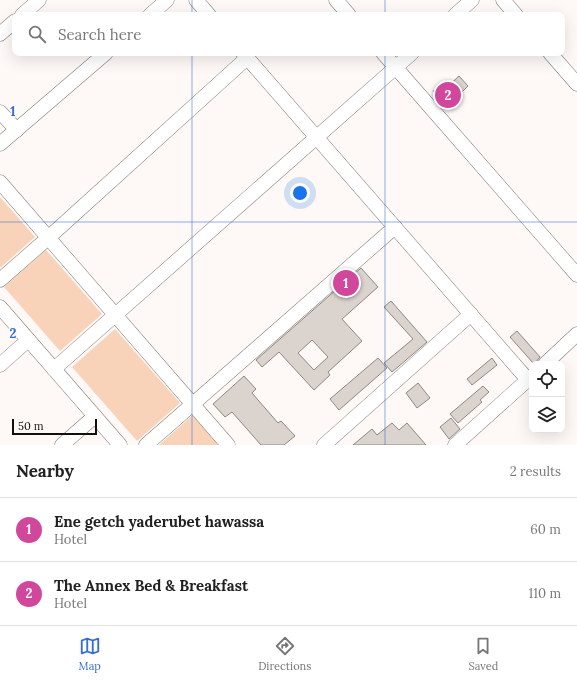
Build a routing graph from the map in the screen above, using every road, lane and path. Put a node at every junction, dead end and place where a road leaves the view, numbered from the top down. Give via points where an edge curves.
1 (39, 0) edge
2 (167, 0) edge
3 (196, 0) edge
4 (336, 0) edge
5 (472, 0) edge
6 (503, 0) edge
7 (25, 12) edge
8 (153, 12) edge
9 (206, 12) edge
10 (346, 12) edge
11 (458, 12) edge
12 (513, 12) edge
13 (12, 24) edge
14 (0, 34) edge
15 (103, 56) edge
16 (245, 56) edge
17 (386, 56) edge
18 (409, 56) edge
19 (553, 56) edge
20 (396, 68) junction
21 (577, 84) edge
22 (0, 112) edge
23 (17, 130) junction
24 (316, 137) junction
25 (0, 144) edge
26 (0, 182) edge
27 (395, 227) junction
28 (48, 238) junction
29 (577, 275) edge
30 (0, 280) edge
31 (0, 307) edge
32 (471, 314) junction
33 (115, 315) junction
34 (577, 334) edge
35 (28, 340) junction
36 (548, 361) edge
37 (0, 365) edge
38 (54, 369) junction
39 (529, 377) edge
40 (529, 379) edge
41 (193, 405) junction
42 (95, 416) junction
43 (62, 445) edge
44 (120, 445) edge
45 (146, 445) edge
46 (228, 445) edge
47 (324, 445) edge
48 (455, 445) edge

1 - 7 street
2 - 8 street
3 - 9 street
4 - 10 street
5 - 11 street
6 - 12 street
13 - 14 street
15 - 23 street
16 - 24 street
16 - 28 street
17 - 20 street
18 - 20 street
19 - 21 street
20 - 24 street
20 - 29 street
22 - 23 street
23 - 25 street
24 - 27 street
24 - 33 street
26 - 28 street
27 - 32 street
27 - 41 street
28 - 30 street
28 - 33 street
31 - 35 street
32 - 39 street
32 - 47 street
33 - 38 street
33 - 41 street
34 - 36 street
35 - 37 street
35 - 38 street
38 - 42 street
40 - 48 street
41 - 45 street
41 - 46 street
42 - 43 street
42 - 44 street

